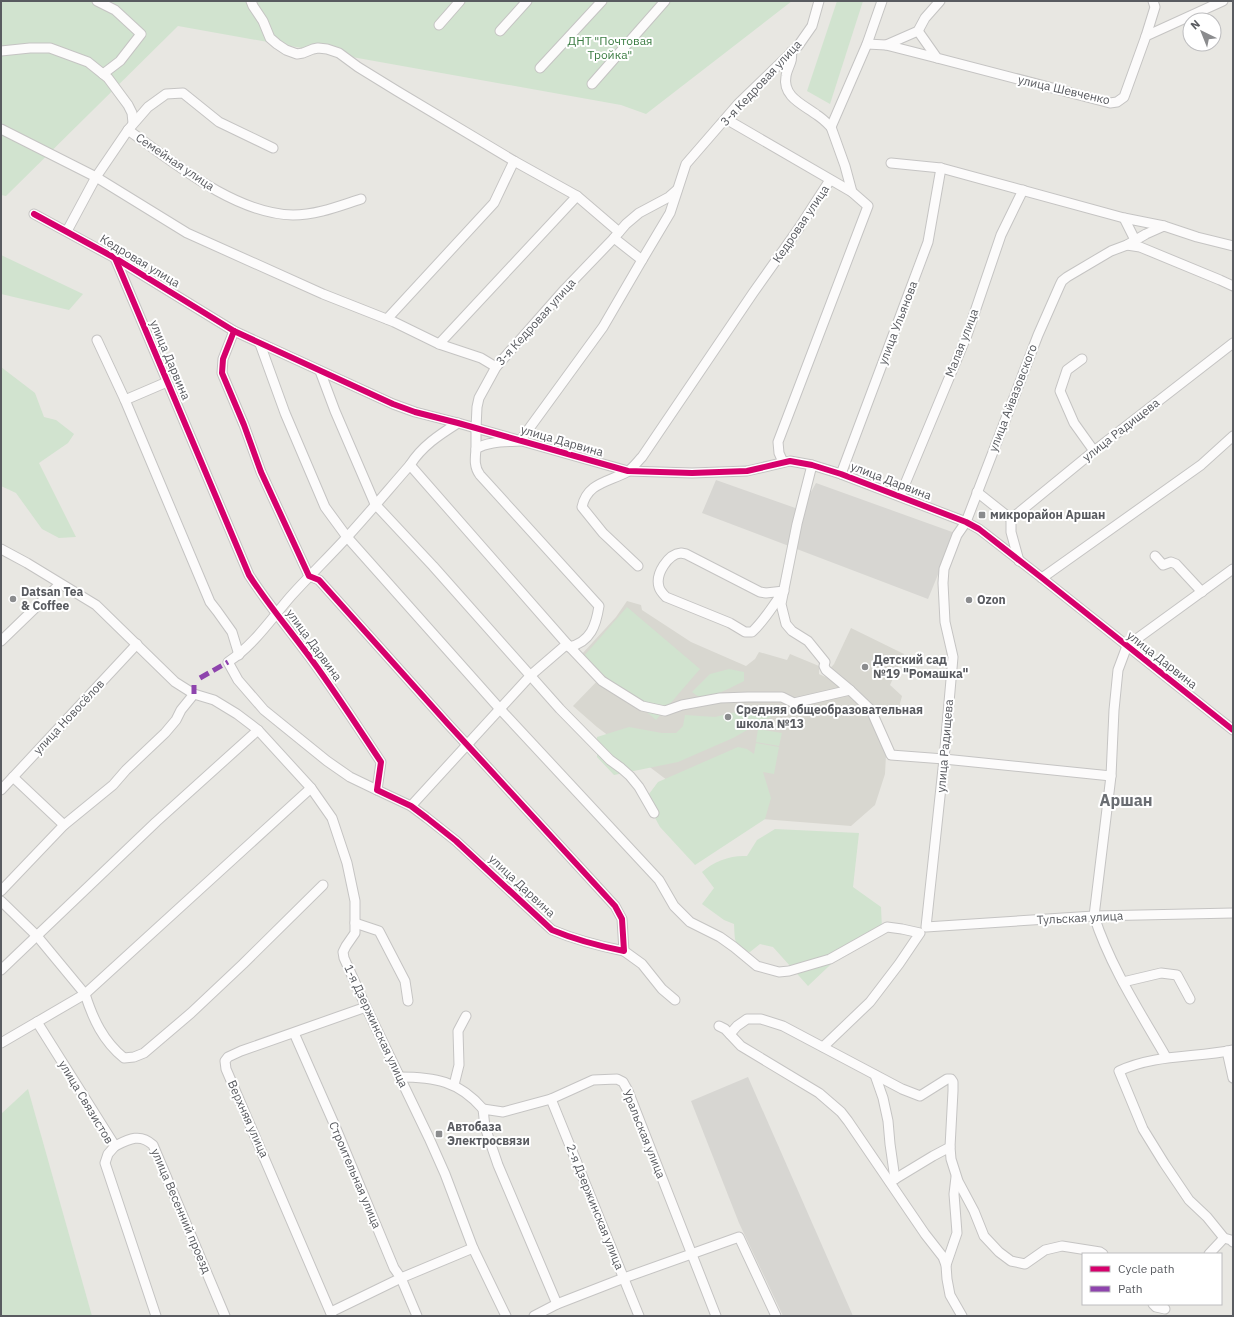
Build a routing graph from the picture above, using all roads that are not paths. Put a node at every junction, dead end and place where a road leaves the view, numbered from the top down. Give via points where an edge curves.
1 (97, 1) edge
2 (251, 1) edge
3 (460, 1) edge
4 (527, 1) edge
5 (602, 1) edge
6 (665, 1) edge
7 (819, 1) edge
8 (882, 1) edge
9 (940, 1) edge
10 (1153, 1) edge
11 (1223, 1) edge
12 (439, 25) dead end
13 (500, 30) dead end
14 (918, 31) junction
15 (1146, 36) junction
16 (867, 44) junction
17 (886, 46) junction
18 (1, 51) edge
19 (791, 52) junction
20 (937, 58) junction
21 (540, 68) dead end
22 (103, 74) junction
23 (592, 84) dead end
24 (726, 119) junction
25 (131, 126) junction
26 (832, 127) junction
27 (1, 129) edge
28 (273, 148) dead end
29 (514, 161) junction
30 (890, 164) dead end
31 (941, 168) junction
32 (96, 178) junction
33 (830, 180) junction
34 (677, 190) junction
35 (1023, 190) junction
36 (852, 192) junction
37 (577, 196) junction
38 (361, 199) dead end
39 (34, 214) dead end
40 (1124, 218) junction
41 (1164, 226) junction
42 (67, 231) junction
43 (617, 235) junction
44 (1131, 242) junction
45 (1233, 246) edge
46 (115, 258) junction
47 (642, 260) junction
48 (1233, 286) edge
49 (387, 319) junction
50 (234, 331) junction
51 (97, 340) dead end
52 (1233, 343) edge
53 (260, 344) junction
54 (439, 344) junction
55 (1082, 359) dead end
56 (496, 367) junction
57 (320, 371) junction
58 (167, 382) junction
59 (125, 400) junction
60 (458, 423) junction
61 (476, 428) junction
62 (1233, 436) edge
63 (520, 441) junction
64 (476, 449) junction
65 (1094, 451) junction
66 (783, 462) junction
67 (410, 465) junction
68 (812, 466) junction
69 (628, 471) junction
70 (841, 474) junction
71 (977, 492) junction
72 (900, 496) junction
73 (376, 504) junction
74 (1011, 519) junction
75 (966, 522) junction
76 (347, 537) junction
77 (1, 549) edge
78 (1155, 556) dead end
79 (1019, 561) junction
80 (638, 566) dead end
81 (1233, 569) edge
82 (309, 576) junction
83 (1042, 578) junction
84 (60, 584) junction
85 (784, 591) junction
86 (1202, 592) junction
87 (277, 612) junction
88 (1, 641) edge
89 (137, 644) junction
90 (568, 646) junction
91 (1127, 646) junction
92 (239, 655) junction
93 (531, 675) junction
94 (850, 690) junction
95 (194, 694) junction
96 (500, 709) junction
97 (258, 730) junction
98 (1233, 730) edge
99 (467, 744) junction
100 (944, 758) junction
101 (1111, 776) junction
102 (13, 777) junction
103 (311, 788) junction
104 (1, 790) edge
105 (377, 790) junction
106 (411, 806) junction
107 (654, 813) dead end
108 (64, 826) junction
109 (323, 885) dead end
110 (1, 891) edge
111 (1, 901) edge
112 (1233, 913) edge
113 (1094, 916) junction
114 (356, 923) junction
115 (923, 930) junction
116 (38, 936) junction
117 (624, 951) junction
118 (1, 970) edge
119 (1123, 982) junction
120 (85, 994) junction
121 (1190, 999) dead end
122 (674, 1000) dead end
123 (408, 1001) dead end
124 (366, 1007) junction
125 (466, 1016) dead end
126 (37, 1022) junction
127 (719, 1026) dead end
128 (294, 1033) junction
129 (730, 1034) junction
130 (1, 1043) edge
131 (823, 1047) junction
132 (1230, 1051) edge
133 (1166, 1057) junction
134 (875, 1075) junction
135 (399, 1078) junction
136 (1233, 1078) edge
137 (454, 1085) junction
138 (551, 1099) junction
139 (483, 1109) junction
140 (114, 1146) junction
141 (950, 1147) junction
142 (956, 1174) junction
143 (893, 1181) junction
144 (1224, 1238) junction
145 (1233, 1242) edge
146 (473, 1248) junction
147 (1102, 1253) edge
148 (1210, 1253) edge
149 (692, 1254) junction
150 (946, 1265) junction
151 (402, 1278) junction
152 (624, 1278) junction
153 (557, 1304) junction
154 (1154, 1305) edge
155 (1166, 1310) edge
156 (331, 1314) edge
157 (156, 1316) edge
158 (225, 1316) edge
159 (416, 1316) edge
160 (506, 1316) edge
161 (534, 1316) edge
162 (639, 1316) edge
163 (716, 1316) edge
164 (776, 1316) edge
165 (962, 1316) edge

1 - 22 street via 115,10 141,34 120,61
2 - 29 street via 270,38 286,50 297,54 318,48 339,53
3 - 12 street
4 - 13 street
5 - 21 street
6 - 23 street
7 - 19 street, 3-я Кедровая улица via 812,26
8 - 16 street
9 - 14 street via 925,18
10 - 15 street via 1155,7
11 - 15 street
14 - 17 street
14 - 20 street
15 - 20 street, улица Шевченко via 1124,98 1110,103
16 - 17 street
16 - 26 street
17 - 20 street
18 - 22 street via 50,48 88,62
19 - 24 street, 3-я Кедровая улица
19 - 26 street via 785,82 788,92
22 - 25 street via 128,105 132,113
24 - 33 street
24 - 34 street, 3-я Кедровая улица via 686,164
25 - 28 street via 148,107 166,94 184,93 219,122
25 - 32 street
25 - 38 street, Семейная улица via 202,183 255,208 272,213 313,214
26 - 36 street
27 - 32 street
29 - 37 street
29 - 49 street via 494,203
30 - 31 street
31 - 35 street
31 - 70 street, улица Ульянова via 928,242
32 - 42 street
32 - 49 street via 187,233 323,294
33 - 36 street, Кедровая улица
33 - 69 street, Кедровая улица via 642,456
34 - 43 street, 3-я Кедровая улица via 638,213
34 - 47 street via 670,213
35 - 40 street
35 - 72 street, Малая улица via 1001,235 967,335
36 - 66 street, Кедровая улица via 868,206 778,442
37 - 43 street
37 - 54 street
39 - 42 street, Кедровая улица
40 - 41 street
40 - 44 street
41 - 44 street
41 - 45 street
42 - 46 street, Кедровая улица
43 - 47 street
43 - 56 street, 3-я Кедровая улица via 565,288
44 - 48 street
44 - 71 street, улица Айвазовского via 1067,277 1060,285
46 - 50 street, Кедровая улица
46 - 58 street, улица Дарвина
47 - 63 street via 603,327
49 - 54 street
50 - 53 street
50 - 82 street via 223,359 222,373 260,472
51 - 59 street
52 - 65 street, улица Радищева
53 - 57 street
53 - 76 street via 285,413 325,507
54 - 56 street via 481,358
55 - 65 street via 1067,370 1060,391 1074,423
56 - 61 street, 3-я Кедровая улица via 479,398
57 - 60 street via 393,404
57 - 73 street
58 - 59 street
58 - 87 street, улица Дарвина via 249,575 263,597
59 - 92 street via 210,602 232,632
60 - 61 street
60 - 67 street, улица Дарвина via 425,446
61 - 63 street, улица Дарвина
61 - 64 street, 3-я Кедровая улица
62 - 83 street via 1201,465
63 - 64 street, улица Дарвина via 490,444
63 - 69 street, улица Дарвина
64 - 90 street via 476,470 600,606 592,632 577,646
65 - 74 street, улица Радищева
66 - 68 street, улица Дарвина
66 - 69 street, улица Дарвина via 747,470 692,473
67 - 73 street, улица Дарвина
67 - 90 street
68 - 70 street, улица Дарвина
68 - 85 street
69 - 80 street via 596,485 585,495 582,506 603,533
70 - 72 street, улица Дарвина
71 - 74 street
71 - 75 street, улица Айвазовского
72 - 75 street, улица Дарвина
73 - 76 street, улица Дарвина
73 - 93 street
74 - 79 street via 1011,532
75 - 79 street, улица Дарвина via 979,529
75 - 100 street, улица Радищева via 957,534 944,569 945,622 953,657
76 - 82 street, улица Дарвина
76 - 96 street
77 - 84 street, 1-я Дзержинская улица
78 - 86 street via 1163,565 1171,562 1176,564
79 - 83 street, улица Дарвина
81 - 86 street
82 - 87 street, улица Дарвина
82 - 99 street via 319,580
83 - 91 street, улица Дарвина
84 - 88 street
84 - 89 street, 1-я Дзержинская улица via 96,605
85 - 85 street via 760,592 681,553 668,559 658,582 666,597 730,623 745,632 752,632
85 - 94 street via 781,604 786,624 808,641 825,662 826,670
86 - 91 street
87 - 92 street, улица Дарвина
87 - 105 street, улица Дарвина via 381,762
89 - 95 street, 1-я Дзержинская улица via 175,682
89 - 102 street, улица Новосёлов
90 - 93 street
90 - 94 street via 602,681 642,706 664,711 720,698 782,697 794,703
91 - 98 street, улица Дарвина
91 - 101 street via 1118,670
92 - 105 street, улица Дарвина via 228,662 238,680 264,710 327,761 350,777
93 - 96 street
93 - 107 street via 560,709 610,760 630,776
94 - 100 street via 872,710 890,755
95 - 97 street, 1-я Дзержинская улица via 214,700
95 - 108 street via 165,733 114,785
96 - 99 street
96 - 115 street via 659,880 674,906 690,922 720,937 757,966 779,972 789,971 830,959 887,927
97 - 103 street, 1-я Дзержинская улица
97 - 116 street via 156,822
99 - 106 street
99 - 117 street via 615,906 622,919
100 - 101 street
100 - 115 street, улица Радищева
101 - 113 street
102 - 104 street, улица Новосёлов
102 - 108 street
103 - 114 street, 1-я Дзержинская улица via 332,818 355,901
103 - 120 street
105 - 106 street, улица Дарвина
106 - 117 street, улица Дарвина via 456,841 552,930 597,946
108 - 110 street
109 - 120 street via 214,991 144,1053 124,1058 113,1049 93,1016
111 - 116 street
112 - 113 street, Тульская улица
113 - 115 street, Тульская улица
113 - 119 street via 1101,937
114 - 123 street via 379,931 406,982
114 - 124 street, 1-я Дзержинская улица via 355,933 343,952
115 - 131 street via 870,1002
116 - 118 street
116 - 120 street
117 - 122 street via 642,964
119 - 121 street via 1161,974 1177,975
119 - 133 street
120 - 126 street
124 - 128 street, Верхняя улица
124 - 135 street, 1-я Дзержинская улица
125 - 137 street via 458,1031 459,1065
126 - 130 street
126 - 140 street, улица Связистов
127 - 129 street
128 - 151 street, Строительная улица via 394,1268
128 - 156 street, Верхняя улица via 228,1057 225,1061 226,1069
129 - 131 street via 747,1019 761,1019 783,1026
129 - 143 street via 741,1046 819,1093 841,1112
131 - 134 street
132 - 133 street
132 - 136 street
133 - 144 street via 1131,1065 1119,1071 1143,1129 1164,1163 1189,1200
134 - 141 street via 920,1096 947,1079 951,1080 953,1091
134 - 143 street via 888,1121
135 - 137 street via 420,1077
135 - 146 street, 1-я Дзержинская улица via 445,1174
137 - 139 street
138 - 139 street, Уральская улица via 503,1112
138 - 149 street, Уральская улица via 593,1080 617,1079 623,1082
138 - 152 street, 2-я Дзержинская улица
139 - 153 street via 485,1126 498,1165
140 - 157 street, улица Связистов via 105,1163
140 - 158 street, улица Весенний проезд via 139,1138 147,1139 154,1144
141 - 142 street
141 - 143 street
142 - 147 street via 984,1236 1011,1261 1025,1264 1045,1250 1062,1246
142 - 150 street via 954,1194 957,1233
143 - 150 street
144 - 145 street
144 - 148 street
146 - 151 street
146 - 160 street, 1-я Дзержинская улица
149 - 152 street
149 - 163 street, Уральская улица
149 - 164 street via 739,1238
150 - 165 street via 950,1294
151 - 156 street
151 - 159 street, Строительная улица
152 - 153 street
152 - 162 street, 2-я Дзержинская улица
153 - 161 street
154 - 155 street

